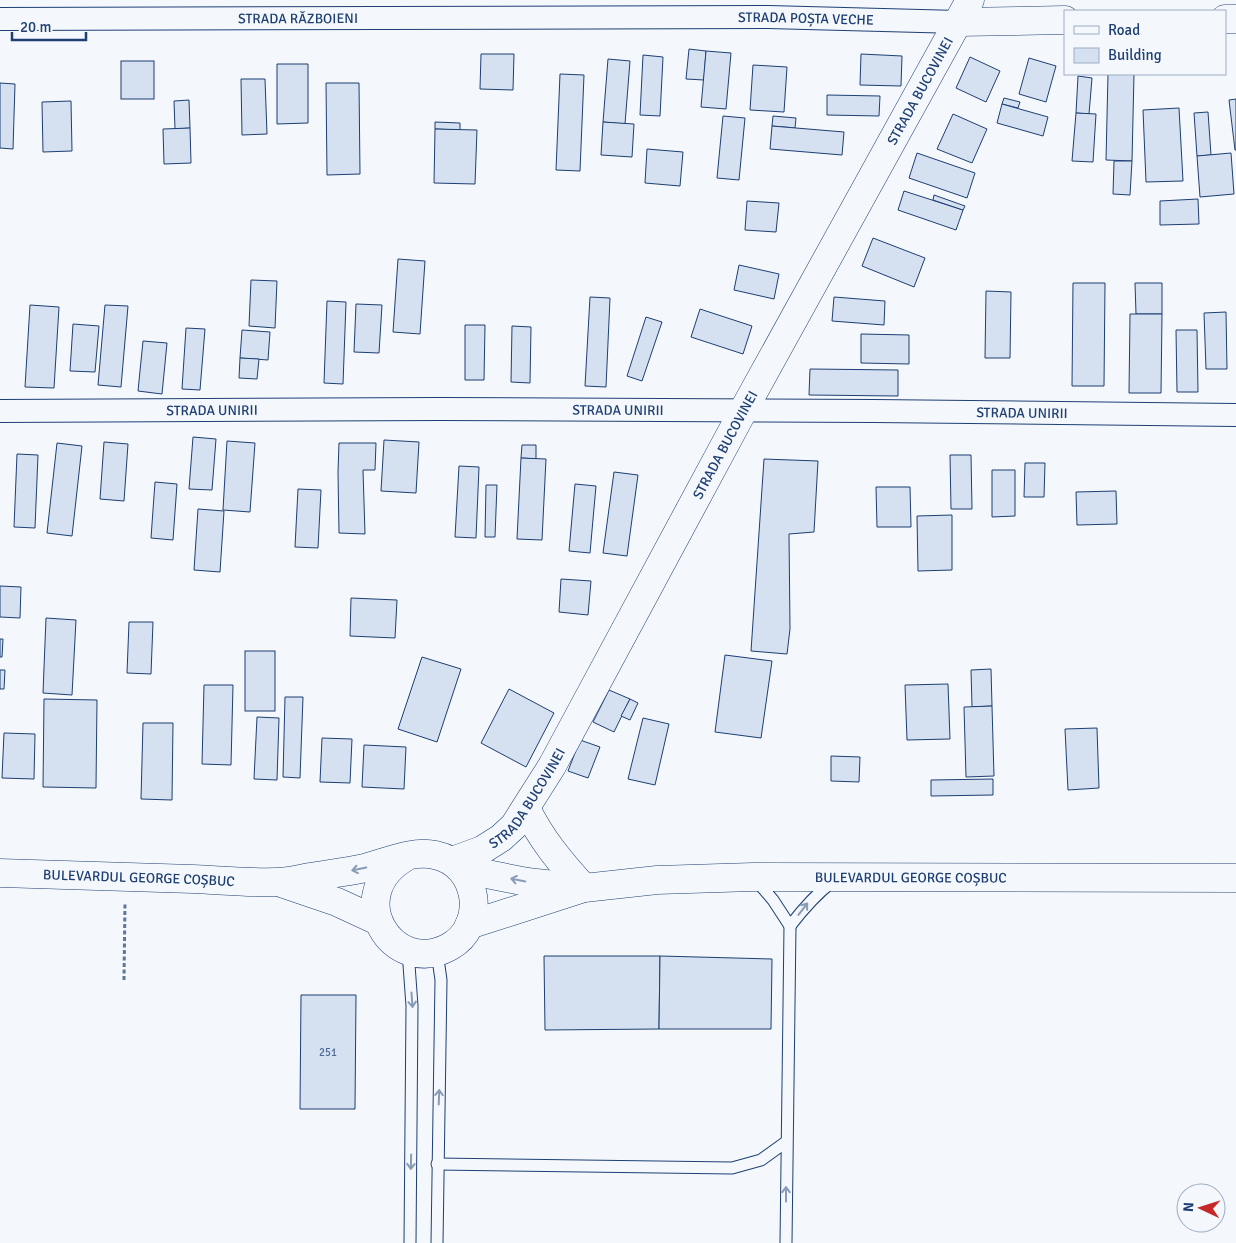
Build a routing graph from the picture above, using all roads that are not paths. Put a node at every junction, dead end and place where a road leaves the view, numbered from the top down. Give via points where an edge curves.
1 (591, 0) edge
2 (964, 11) edge
3 (546, 18) junction
4 (0, 19) edge
5 (1064, 20) edge
6 (0, 411) edge
7 (743, 411) junction
8 (1236, 415) edge
9 (526, 808) junction
10 (406, 857) junction
11 (457, 865) junction
12 (0, 873) edge
13 (753, 877) junction
14 (839, 877) junction
15 (1236, 878) edge
16 (277, 882) junction
17 (584, 888) junction
18 (378, 922) junction
19 (470, 925) junction
20 (790, 926) junction
21 (408, 951) junction
22 (437, 952) junction
23 (786, 1142) junction
24 (437, 1164) junction
25 (410, 1243) edge
26 (436, 1243) edge
27 (786, 1243) edge

1 - 3 street, STRADA RĂZBOIENI
2 - 3 street, STRADA POȘTA VECHE via 768,17
2 - 5 main road, STRADA POȘTA VECHE
2 - 7 main road, STRADA BUCOVINEI
3 - 4 street, STRADA RĂZBOIENI
6 - 7 street, STRADA UNIRII
7 - 8 street, STRADA UNIRII
7 - 9 main road, STRADA BUCOVINEI via 552,766
9 - 11 main road, STRADA BUCOVINEI via 501,838
9 - 17 main road via 545,843
10 - 11 main road, BULEVARDUL GEORGE COȘBUC via 435,854
10 -> 16 main road, BULEVARDUL GEORGE COȘBUC via 363,868
10 - 18 main road via 392,866 378,886 375,903
17 -> 11 main road, BULEVARDUL GEORGE COȘBUC via 527,882
11 - 19 main road via 472,886 475,901
12 - 16 main road, BULEVARDUL GEORGE COȘBUC
13 - 14 main road, BULEVARDUL GEORGE COȘBUC
13 - 17 main road, BULEVARDUL GEORGE COȘBUC via 657,880
13 - 20 lane
14 - 15 main road, BULEVARDUL GEORGE COȘBUC
20 -> 14 lane via 818,892
16 - 18 main road, BULEVARDUL GEORGE COȘBUC via 338,902
17 - 19 main road, BULEVARDUL GEORGE COȘBUC
18 - 21 main road, BULEVARDUL GEORGE COȘBUC via 392,941
19 - 22 main road via 455,944
20 - 23 lane
21 - 22 main road
21 -> 25 lane via 412,1006
24 -> 22 lane via 441,989
23 - 24 lane via 761,1160 732,1168
27 -> 23 lane
24 - 26 lane

